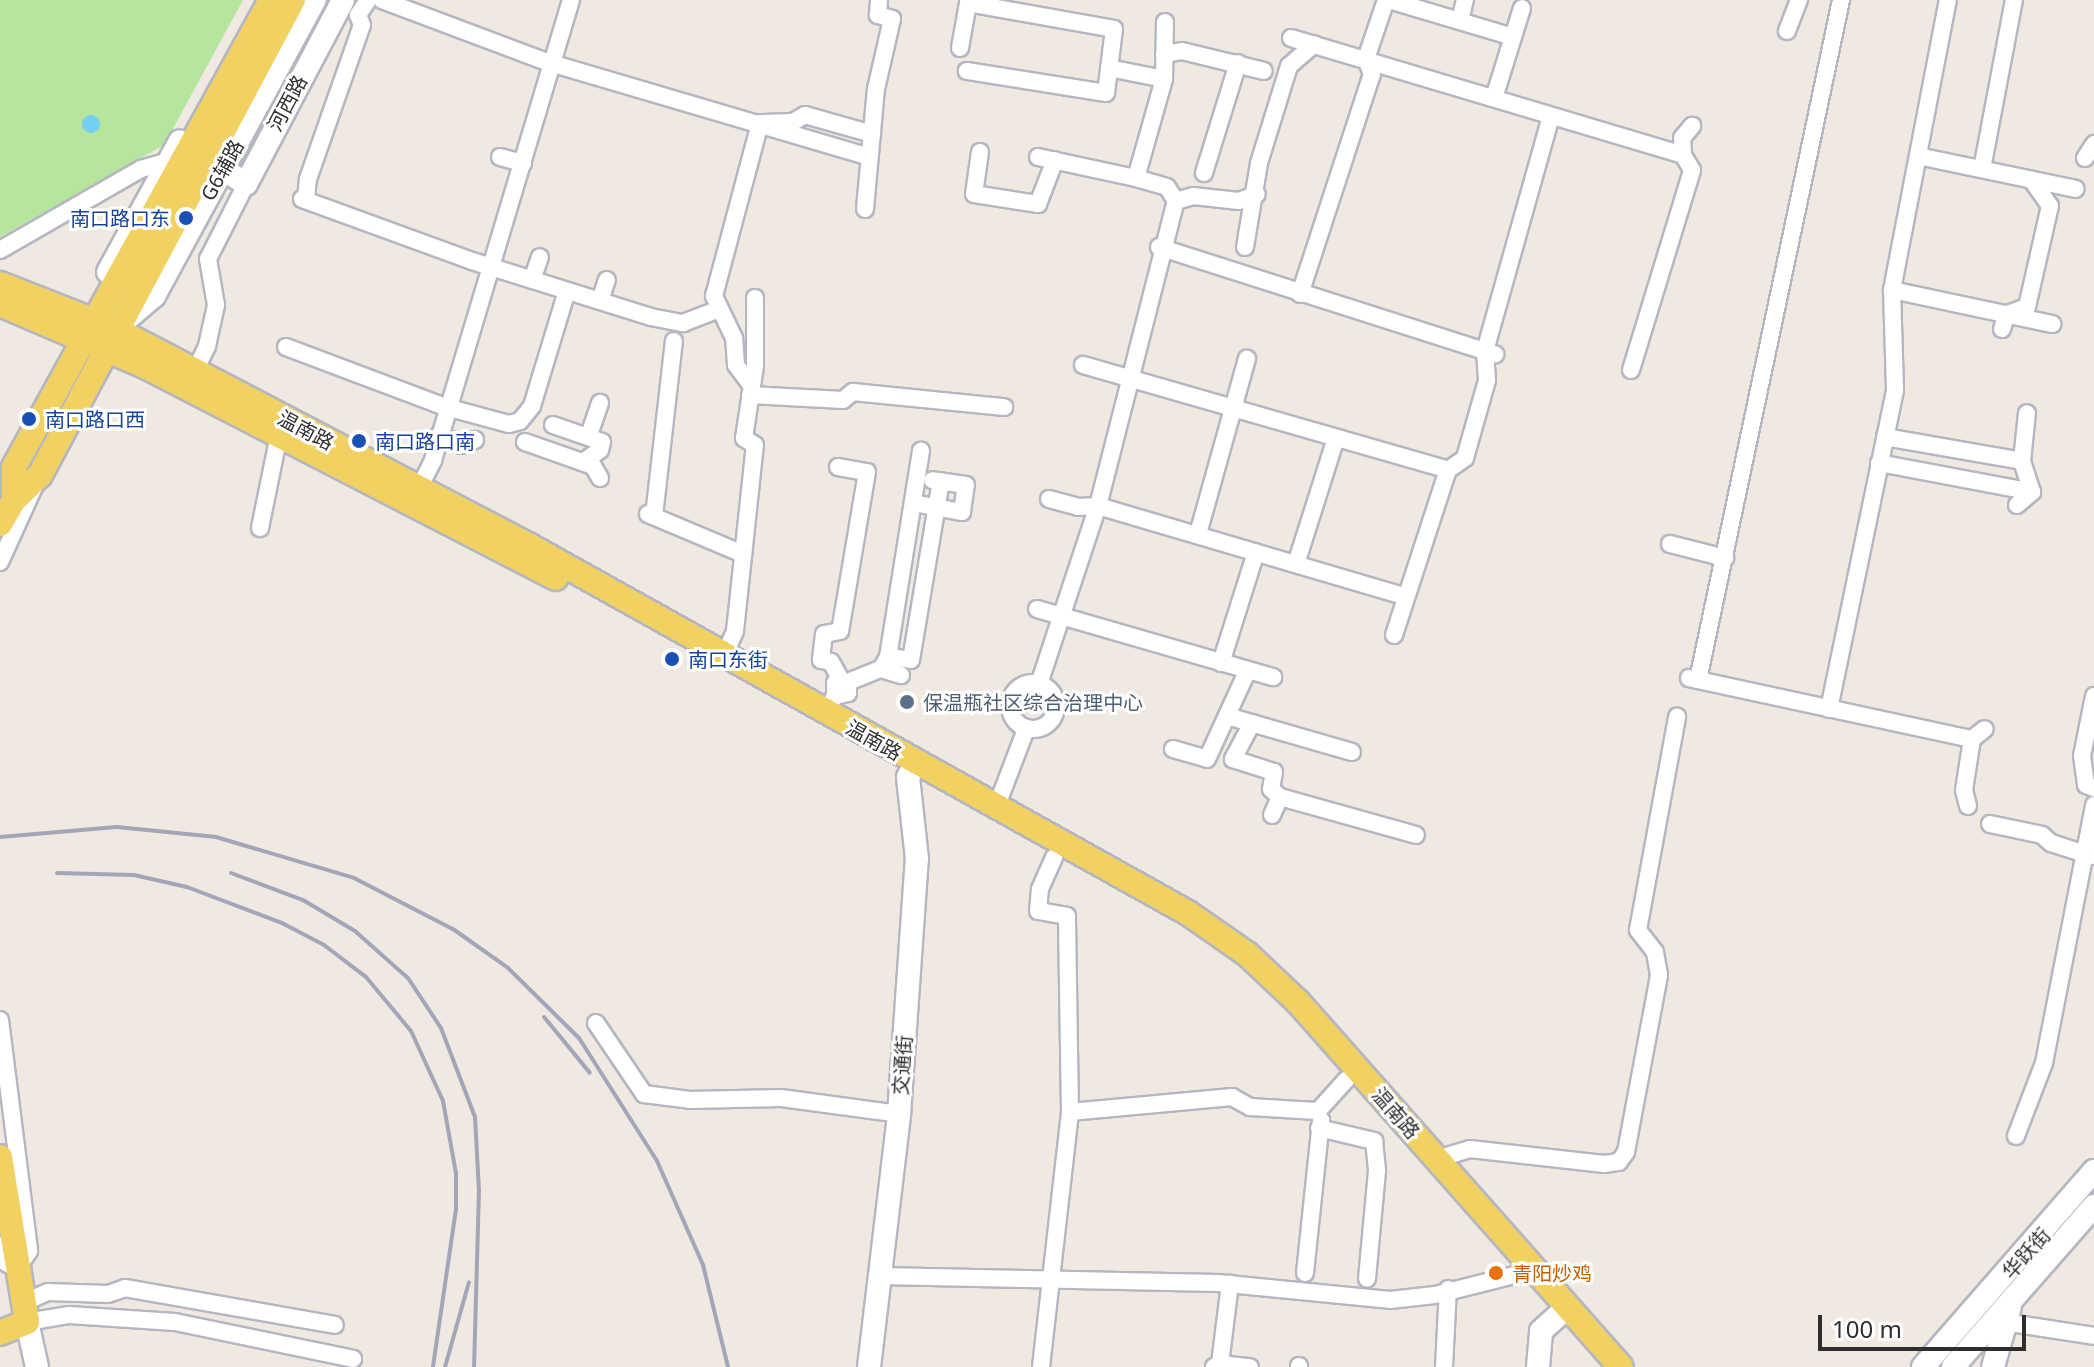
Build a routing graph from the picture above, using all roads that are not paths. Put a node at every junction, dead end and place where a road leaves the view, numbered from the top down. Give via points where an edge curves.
1 (259, 0) edge
2 (271, 0) edge
3 (293, 0) edge
4 (315, 0) edge
5 (343, 0) edge
6 (368, 0) edge
7 (382, 0) edge
8 (571, 0) edge
9 (879, 0) edge
10 (1388, 0) edge
11 (1465, 0) edge
12 (1799, 0) edge
13 (1841, 0) edge
14 (1948, 0) edge
15 (2014, 0) edge
16 (1522, 8) dead end
17 (1460, 21) junction
18 (1165, 22) dead end
19 (1787, 31) dead end
20 (1513, 37) junction
21 (1291, 38) dead end
22 (1314, 44) junction
23 (960, 48) dead end
24 (1164, 54) junction
25 (1366, 59) junction
26 (553, 63) junction
27 (1238, 63) junction
28 (1109, 68) junction
29 (967, 71) dead end
30 (1264, 71) dead end
31 (1164, 79) junction
32 (1494, 98) junction
33 (1551, 116) junction
34 (760, 123) junction
35 (1692, 126) dead end
36 (872, 134) junction
37 (980, 152) dead end
38 (1683, 155) junction
39 (1918, 156) junction
40 (500, 157) dead end
41 (869, 157) junction
42 (169, 161) junction
43 (523, 163) junction
44 (223, 169) junction
45 (1982, 169) junction
46 (1204, 173) dead end
47 (1136, 178) junction
48 (2032, 180) junction
49 (246, 184) junction
50 (2076, 189) dead end
51 (1257, 194) junction
52 (1176, 201) junction
53 (865, 209) dead end
54 (1245, 247) dead end
55 (1160, 249) junction
56 (0, 250) edge
57 (540, 257) dead end
58 (493, 268) junction
59 (532, 280) junction
60 (607, 280) dead end
61 (0, 284) edge
62 (1892, 290) junction
63 (567, 291) junction
64 (1300, 294) junction
65 (755, 298) dead end
66 (600, 301) junction
67 (719, 309) junction
68 (6, 311) edge
69 (2004, 322) junction
70 (2052, 324) dead end
71 (100, 334) junction
72 (286, 347) dead end
73 (670, 351) dead end
74 (1491, 353) junction
75 (1247, 359) dead end
76 (1083, 365) dead end
77 (1631, 370) dead end
78 (195, 371) junction
79 (1128, 378) junction
80 (750, 390) junction
81 (600, 403) dead end
82 (446, 407) junction
83 (1004, 407) dead end
84 (1236, 409) junction
85 (2027, 413) dead end
86 (520, 421) junction
87 (553, 425) dead end
88 (279, 435) junction
89 (439, 435) junction
90 (589, 435) junction
91 (1885, 437) junction
92 (1336, 438) junction
93 (475, 440) dead end
94 (921, 451) dead end
95 (2022, 461) junction
96 (583, 462) junction
97 (1879, 463) junction
98 (838, 467) dead end
99 (1448, 470) junction
100 (40, 475) junction
101 (917, 477) junction
102 (600, 478) dead end
103 (941, 481) junction
104 (9, 484) edge
105 (419, 488) junction
106 (2032, 492) junction
107 (1049, 499) dead end
108 (913, 503) junction
109 (2017, 505) dead end
110 (1098, 506) junction
111 (936, 508) junction
112 (0, 524) edge
113 (260, 528) dead end
114 (1198, 534) junction
115 (1670, 544) dead end
116 (1256, 552) junction
117 (743, 554) junction
118 (1725, 558) junction
119 (0, 562) edge
120 (1296, 564) junction
121 (1404, 596) junction
122 (1037, 609) dead end
123 (1061, 617) junction
124 (1394, 635) dead end
125 (724, 656) junction
126 (885, 663) junction
127 (1221, 663) junction
128 (1248, 670) junction
129 (901, 675) dead end
130 (1273, 677) dead end
131 (1039, 684) junction
132 (837, 693) junction
133 (2094, 696) edge
134 (1829, 709) junction
135 (1227, 716) junction
136 (1677, 717) dead end
137 (1252, 723) junction
138 (1026, 729) junction
139 (1173, 749) dead end
140 (1352, 752) dead end
141 (912, 770) junction
142 (2094, 788) edge
143 (1280, 797) junction
144 (2094, 805) edge
145 (1968, 806) dead end
146 (996, 808) junction
147 (1272, 815) dead end
148 (1990, 824) dead end
149 (1416, 835) dead end
150 (2089, 855) edge
151 (1054, 857) junction
152 (0, 1020) edge
153 (596, 1023) dead end
154 (1346, 1080) junction
155 (1318, 1111) junction
156 (1070, 1112) junction
157 (899, 1114) junction
158 (1319, 1128) junction
159 (2016, 1136) dead end
160 (0, 1157) edge
161 (1437, 1159) junction
162 (1392, 1162) dead end
163 (1377, 1171) junction
164 (2094, 1171) edge
165 (2094, 1206) edge
166 (0, 1245) edge
167 (17, 1269) junction
168 (1305, 1273) dead end
169 (1518, 1274) junction
170 (880, 1276) junction
171 (1367, 1279) dead end
172 (1053, 1280) junction
173 (1230, 1284) junction
174 (1448, 1289) junction
175 (2015, 1295) junction
176 (1562, 1312) junction
177 (25, 1313) junction
178 (2004, 1322) junction
179 (335, 1325) dead end
180 (0, 1333) edge
181 (2094, 1336) edge
182 (353, 1359) dead end
183 (1217, 1365) edge
184 (37, 1367) edge
185 (869, 1367) edge
186 (1041, 1367) edge
187 (1250, 1367) edge
188 (1444, 1367) edge
189 (1538, 1367) edge
190 (1600, 1367) edge
191 (1621, 1367) edge
192 (1923, 1367) edge
193 (1953, 1367) edge
194 (1993, 1367) edge

1 - 42 street, G6辅路
2 - 71 main road, G6辅路
3 - 71 main road, G6辅路
4 - 44 street, G6辅路
5 - 49 street, 河西路
6 - 58 street via 358,15 362,25 304,199
7 - 26 street
8 - 26 street
9 - 36 street via 878,15 892,19
10 - 17 street
10 - 25 street
11 - 17 street
12 - 19 street
13 - 118 street
14 - 39 street
15 - 45 street
16 - 20 street
17 - 20 street
18 - 24 street
20 - 32 street
21 - 22 street
22 - 25 street
22 - 51 street via 1289,66 1259,163
23 - 28 street via 968,3 1114,29
24 - 27 street via 1182,51
24 - 31 street
25 - 32 street
25 - 64 street via 1372,74
26 - 34 street
26 - 43 street
27 - 30 street
27 - 46 street
28 - 29 street via 1106,93
28 - 31 street
31 - 47 street
32 - 33 street
33 - 38 street
33 - 74 street
34 - 36 street via 793,122 805,115
34 - 41 street
34 - 67 street via 715,282
35 - 38 street via 1682,138
36 - 41 street
37 - 47 street via 974,194 1038,204 1047,159
38 - 77 street via 1692,170
39 - 45 street
39 - 62 street
40 - 43 street
41 - 53 street
42 - 56 street via 141,169
42 - 71 street, G6辅路 via 104,279
43 - 58 street
44 - 49 street
44 - 71 street, G6辅路 via 154,296
45 - 48 street
47 - 52 street via 1167,187
48 - 50 street
48 - 69 street via 2050,206 2027,307
49 - 78 street via 208,259 216,305
51 - 52 street via 1239,201 1193,196
51 - 54 street
52 - 55 street
55 - 64 street
55 - 79 street
57 - 59 street
58 - 59 street
58 - 82 street
59 - 63 street
60 - 66 street
61 - 71 main road, 温南路
62 - 69 street
62 - 91 street via 1895,390
63 - 66 street
63 - 86 street via 532,406
64 - 74 street
65 - 80 street
66 - 67 street via 683,323
67 - 80 street via 734,338 736,365
68 - 71 main road, 温南路
69 - 70 street
71 - 78 main road, 温南路
71 - 88 main road, 温南路
71 - 100 main road, G6辅路
71 - 104 main road, G6辅路
72 - 82 street
73 - 117 street via 651,515
74 - 99 street via 1465,458
75 - 84 street
76 - 79 street
78 - 105 main road, 温南路
79 - 84 street
79 - 110 street
80 - 83 street via 843,400 853,392
80 - 117 street via 744,438 755,445
81 - 90 street
82 - 86 street via 509,424
82 - 89 street
84 - 92 street
84 - 114 street
85 - 95 street
86 - 96 street via 529,433 524,445
87 - 90 street
88 - 113 street
88 - 141 main road, 温南路
89 - 93 street via 461,445
89 - 105 street
90 - 96 street via 602,442 600,450
91 - 95 street
91 - 97 street
92 - 99 street
92 - 120 street
94 - 101 street
95 - 106 street
96 - 102 street
97 - 106 street
97 - 134 street
98 - 132 street via 867,472 840,631 824,634 821,660 831,662
99 - 121 street via 1437,514
100 - 104 main road, G6辅路
100 - 119 street
101 - 103 street
101 - 108 street
103 - 111 street
103 - 111 street via 966,485 962,512
104 - 112 main road, G6辅路
105 - 125 main road, 温南路
106 - 109 street
107 - 110 street
108 - 111 street
108 - 126 street
110 - 114 street
110 - 123 street
111 - 126 street via 911,660
114 - 116 street
115 - 118 street
116 - 120 street
116 - 127 street
117 - 125 street via 735,631
118 - 134 street via 1692,678
120 - 121 street
121 - 124 street
122 - 123 street
123 - 127 street
123 - 131 street
125 - 132 main road, 温南路
126 - 129 street
126 - 132 street
127 - 128 street
128 - 130 street
128 - 135 street
131 - 138 street via 1023,685 1010,704 1014,719
131 - 138 street via 1055,698 1056,713 1041,729
132 - 141 main road, 温南路
133 - 142 street via 2082,756 2086,785
134 - 145 street via 1979,734 1964,790
135 - 137 street
135 - 139 street via 1207,759
136 - 161 street via 1638,930 1655,952 1659,975 1626,1152 1619,1162 1604,1164 1470,1149
137 - 140 street
137 - 143 street via 1233,759 1274,772 1271,789
138 - 146 street
141 - 146 main road, 温南路
141 - 151 main road, 温南路
141 - 157 street, 交通街 via 917,859
143 - 147 street
143 - 149 street
144 - 150 street
146 - 161 main road, 温南路 via 1188,913 1247,954 1298,1002
148 - 150 street via 2042,835
150 - 159 street via 2044,1063
151 - 154 main road, 温南路 via 1180,927 1237,966
151 - 156 street via 1038,911 1067,916
152 - 167 street via 27,1209 29,1251
153 - 157 street via 644,1094 690,1100 781,1098
154 - 155 street
154 - 169 main road, 温南路
155 - 156 street via 1250,1107 1232,1097
155 - 158 street
156 - 172 street
157 - 170 street, 交通街
158 - 163 street via 1374,1141
158 - 168 street
160 - 167 main road
161 - 176 main road, 温南路
162 - 163 street
163 - 171 street
164 - 192 street, 华跃街
165 - 175 street, 华跃街
166 - 167 street via 1,1260
167 - 177 main road
169 - 174 street
169 - 176 main road, 温南路
170 - 172 street
170 - 185 street, 交通街
172 - 173 street
172 - 186 street
173 - 174 street via 1390,1300
173 - 183 street
174 - 188 street
175 - 178 street
175 - 193 street, 华跃街
176 - 189 street via 1541,1331
176 - 190 main road, 温南路
176 - 191 main road, 温南路
177 - 179 street via 48,1292 108,1294 125,1288
177 - 180 main road
177 - 182 street via 175,1322
177 - 184 street
178 - 181 street
178 - 194 street
183 - 187 street

